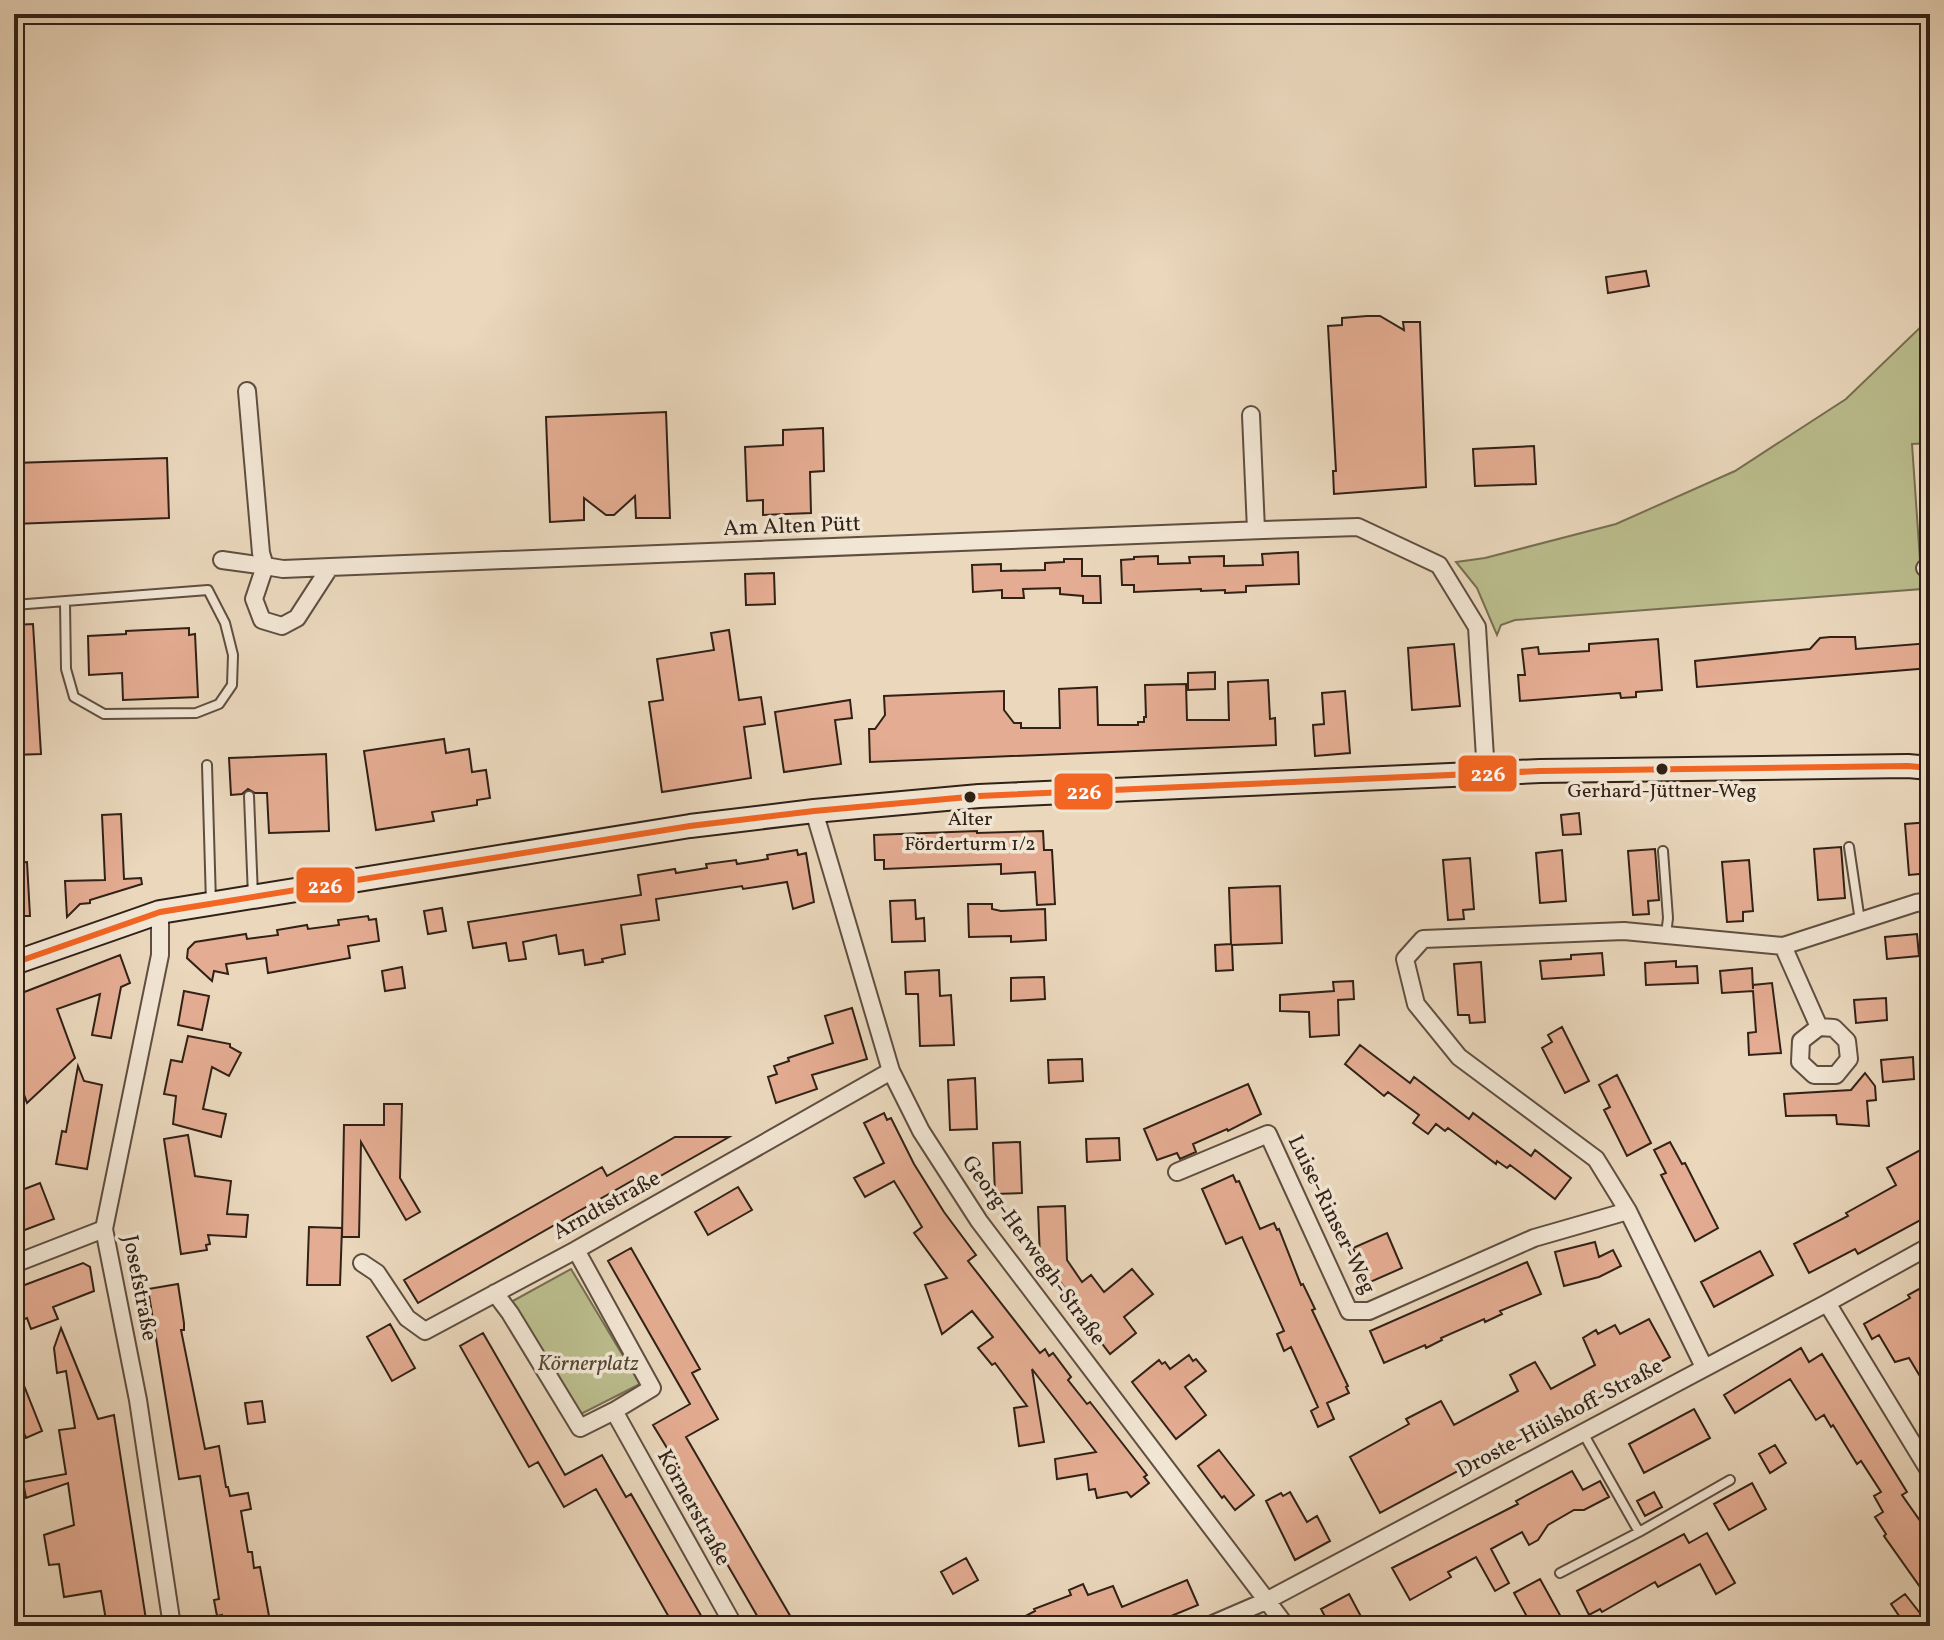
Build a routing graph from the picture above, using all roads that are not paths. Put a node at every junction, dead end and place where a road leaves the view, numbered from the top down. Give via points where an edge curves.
1 (247, 391) dead end
2 (1251, 415) dead end
3 (1256, 530) junction
4 (222, 560) dead end
5 (265, 566) junction
6 (330, 567) junction
7 (65, 603) junction
8 (14, 605) edge
9 (207, 765) dead end
10 (1930, 768) edge
11 (1486, 774) junction
12 (249, 796) dead end
13 (814, 811) junction
14 (1849, 847) dead end
15 (1663, 851) dead end
16 (253, 897) junction
17 (1930, 901) edge
18 (211, 904) junction
19 (160, 912) junction
20 (1860, 921) junction
21 (1666, 935) junction
22 (1783, 946) junction
23 (14, 963) edge
24 (1819, 1027) dead end
25 (891, 1071) junction
26 (1177, 1172) dead end
27 (1628, 1211) junction
28 (104, 1229) junction
29 (1930, 1246) edge
30 (576, 1250) junction
31 (362, 1263) dead end
32 (14, 1264) edge
33 (495, 1293) junction
34 (1827, 1303) junction
35 (1704, 1367) junction
36 (614, 1411) junction
37 (1583, 1432) junction
38 (1930, 1472) edge
39 (1730, 1480) dead end
40 (1639, 1532) junction
41 (1560, 1573) dead end
42 (1266, 1601) junction
43 (172, 1626) edge
44 (734, 1626) edge
45 (1208, 1626) edge
46 (1286, 1626) edge

1 - 5 street
2 - 3 street
3 - 6 street, Am Alten Pütt
3 - 11 street, Am Alten Pütt via 1358,527 1439,565 1477,627
4 - 5 street, Am Alten Pütt
5 - 6 street, Am Alten Pütt
5 - 6 street via 254,599 262,620 282,626 297,618
7 - 7 lane via 208,590 225,623 233,655 232,685 219,704 196,713 104,714 74,697 66,669
7 - 8 lane
9 - 18 lane
10 - 11 main road
11 - 13 main road via 979,796
12 - 16 lane
13 - 16 main road
13 - 25 street, Georg-Herwegh-Straße
14 - 20 lane
15 - 21 lane
16 - 18 main road
17 - 20 street
18 - 19 main road
19 - 23 main road
19 - 28 street, Josefstraße via 160,955
20 - 22 street
21 - 22 street
21 - 27 street via 1624,931 1423,939 1405,959 1416,1004 1459,1057 1596,1159
22 - 24 street
25 - 30 street, Arndtstraße
25 - 42 street, Georg-Herwegh-Straße via 921,1131 979,1221
26 - 27 street, Luise-Rinser-Weg via 1268,1134 1349,1311 1369,1311 1534,1238
27 - 35 street
28 - 32 street
28 - 43 street, Josefstraße via 138,1400
29 - 34 street, Droste-Hülshoff-Straße
30 - 33 street, Arndtstraße
30 - 36 street via 652,1388
31 - 33 street, Arndtstraße via 377,1273 407,1318 425,1331
33 - 36 street via 580,1428
34 - 35 street, Droste-Hülshoff-Straße
34 - 38 street
35 - 37 street, Droste-Hülshoff-Straße
36 - 44 street, Körnerstraße
37 - 40 lane
37 - 42 street, Droste-Hülshoff-Straße
39 - 40 lane
40 - 41 lane
42 - 45 street, Droste-Hülshoff-Straße
42 - 46 street, Georg-Herwegh-Straße

